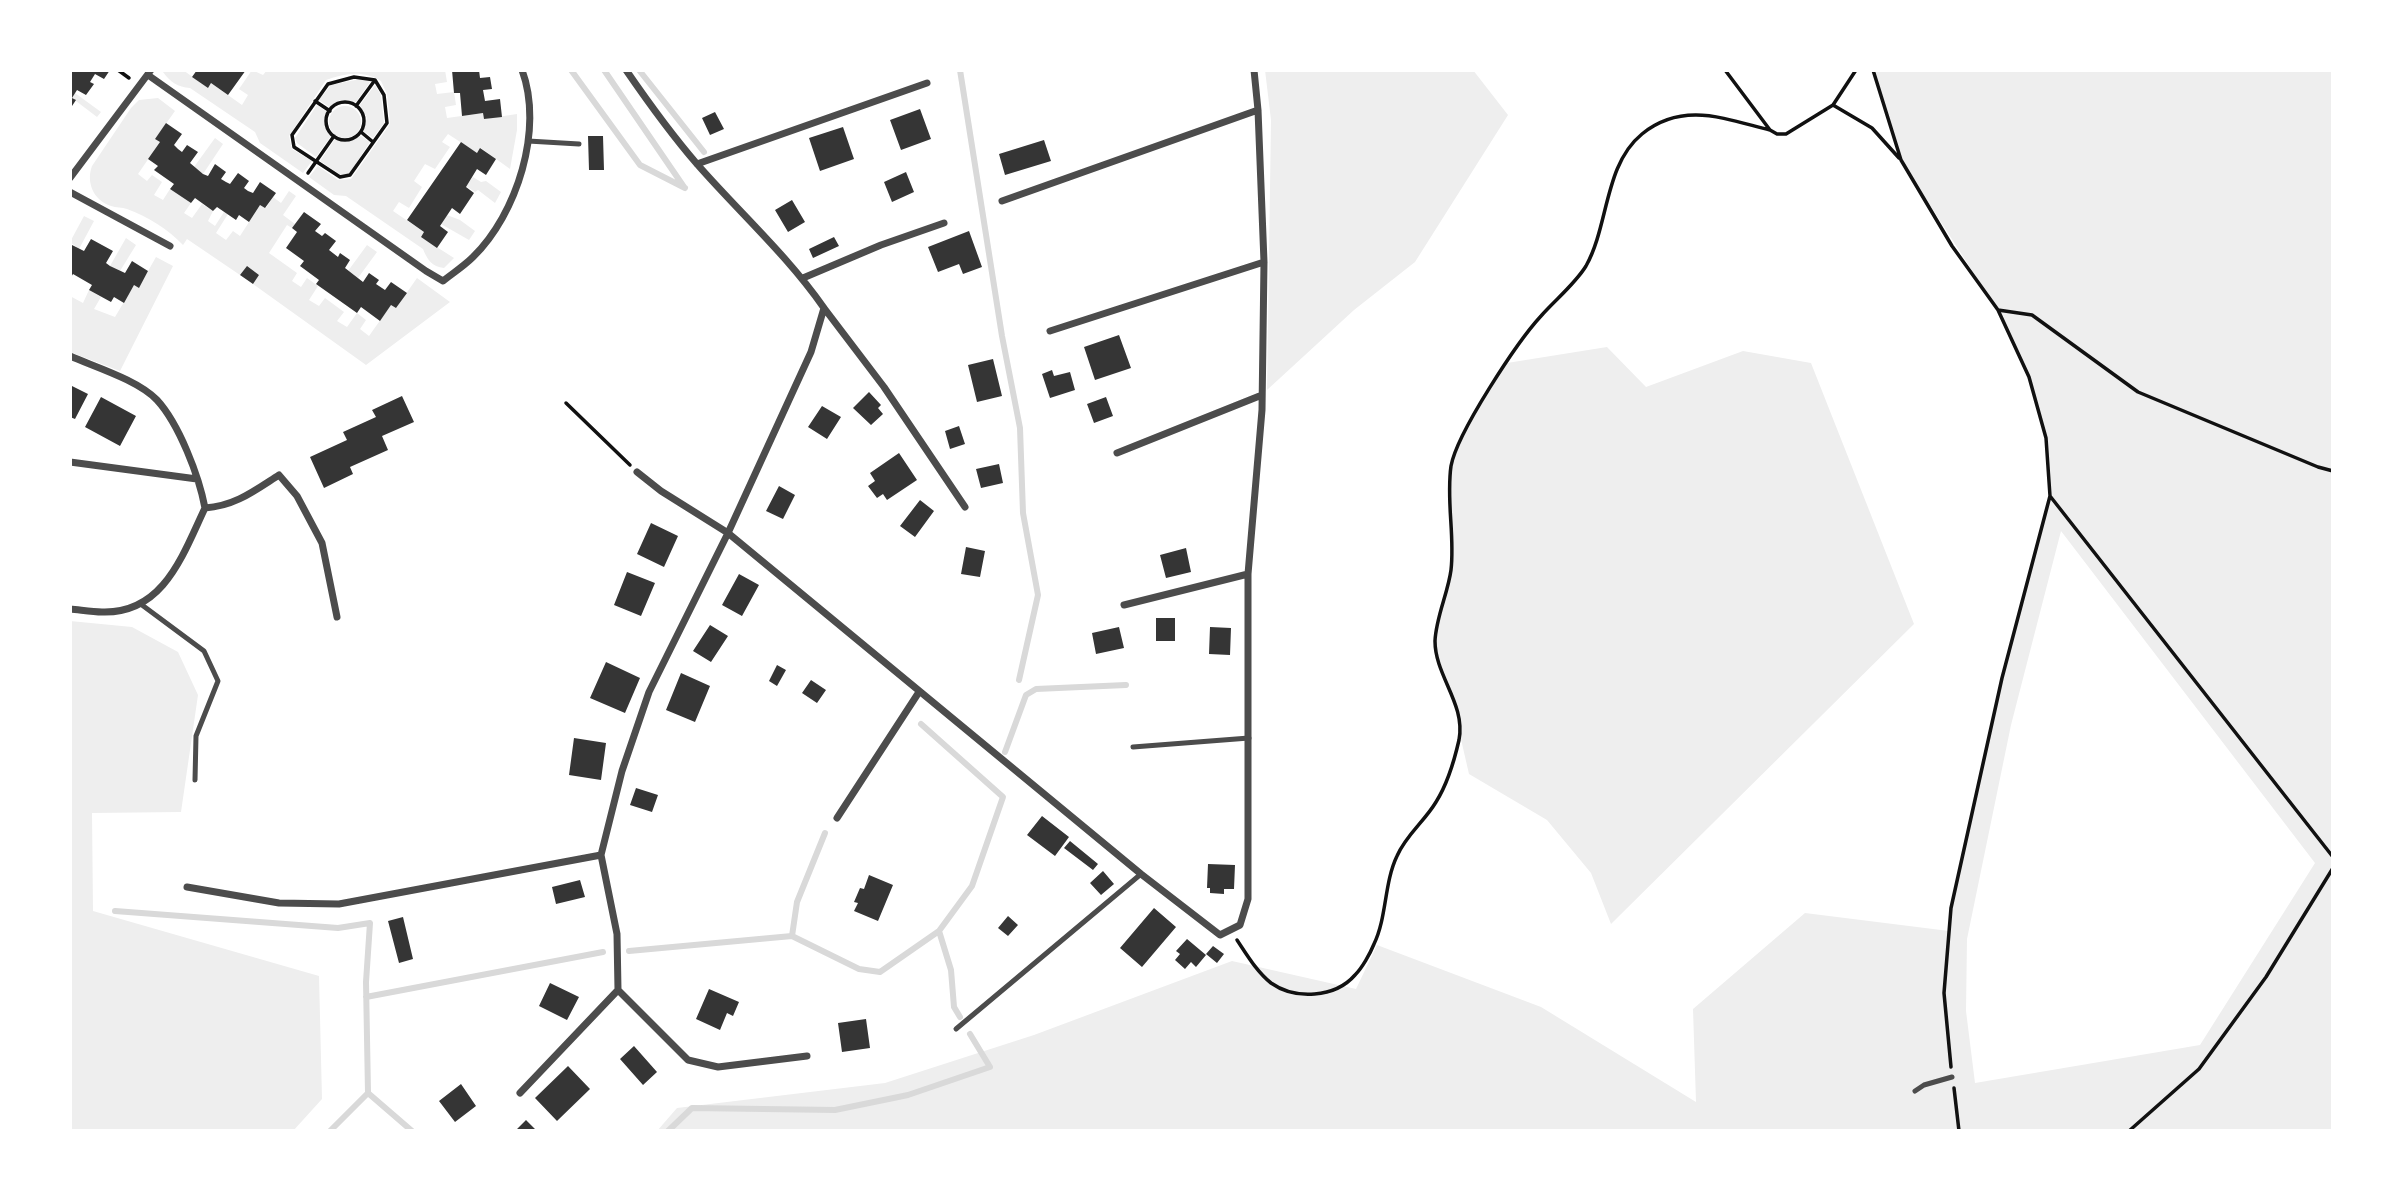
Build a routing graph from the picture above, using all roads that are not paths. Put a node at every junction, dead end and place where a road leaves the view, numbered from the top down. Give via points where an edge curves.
1 (522, 70) edge
2 (626, 70) edge
3 (1254, 70) edge
4 (150, 72) edge
5 (928, 83) dead end
6 (1258, 110) junction
7 (528, 141) junction
8 (579, 144) dead end
9 (697, 164) junction
10 (70, 178) edge
11 (70, 192) edge
12 (1002, 201) dead end
13 (944, 223) dead end
14 (170, 246) dead end
15 (1264, 262) junction
16 (803, 278) junction
17 (824, 308) junction
18 (1050, 331) dead end
19 (70, 356) edge
20 (1262, 395) junction
21 (1117, 453) dead end
22 (70, 462) edge
23 (637, 472) road end
24 (197, 479) junction
25 (965, 507) dead end
26 (205, 508) junction
27 (728, 533) junction
28 (1248, 574) junction
29 (142, 605) junction
30 (1124, 605) dead end
31 (70, 609) edge
32 (337, 617) dead end
33 (919, 692) junction
34 (1249, 738) junction
35 (1133, 747) dead end
36 (195, 780) dead end
37 (837, 818) dead end
38 (601, 856) junction
39 (1140, 874) junction
40 (187, 887) dead end
41 (618, 990) junction
42 (957, 1029) dead end
43 (807, 1055) dead end
44 (1952, 1077) road end
45 (1915, 1091) dead end
46 (520, 1093) dead end

1 - 7 street
2 - 9 street
3 - 6 street
4 - 7 street via 443,281 474,256 501,220 525,166
4 - 10 street
5 - 9 street
6 - 12 street
6 - 15 street
7 - 8 lane
9 - 16 street
11 - 14 street
13 - 16 street
15 - 18 street
15 - 20 street
16 - 17 street
17 - 25 street
17 - 27 street via 811,352
19 - 24 street via 135,384 156,399 174,425
20 - 21 street
20 - 28 street
22 - 24 street
23 - 27 street
24 - 26 street
26 - 29 street via 172,576
26 - 32 street via 242,499 279,475 297,496 322,543
27 - 33 street
27 - 38 street via 649,692 622,771
28 - 30 street
28 - 34 street
29 - 31 street via 105,613
29 - 36 lane via 204,651 218,681 196,736
33 - 37 street
33 - 39 street
34 - 35 lane
34 - 39 street via 1248,899 1240,925 1220,935
38 - 40 street via 339,904 279,902
38 - 41 street via 617,934
39 - 42 lane
41 - 43 street via 688,1060 718,1067
41 - 46 street
44 - 45 lane

